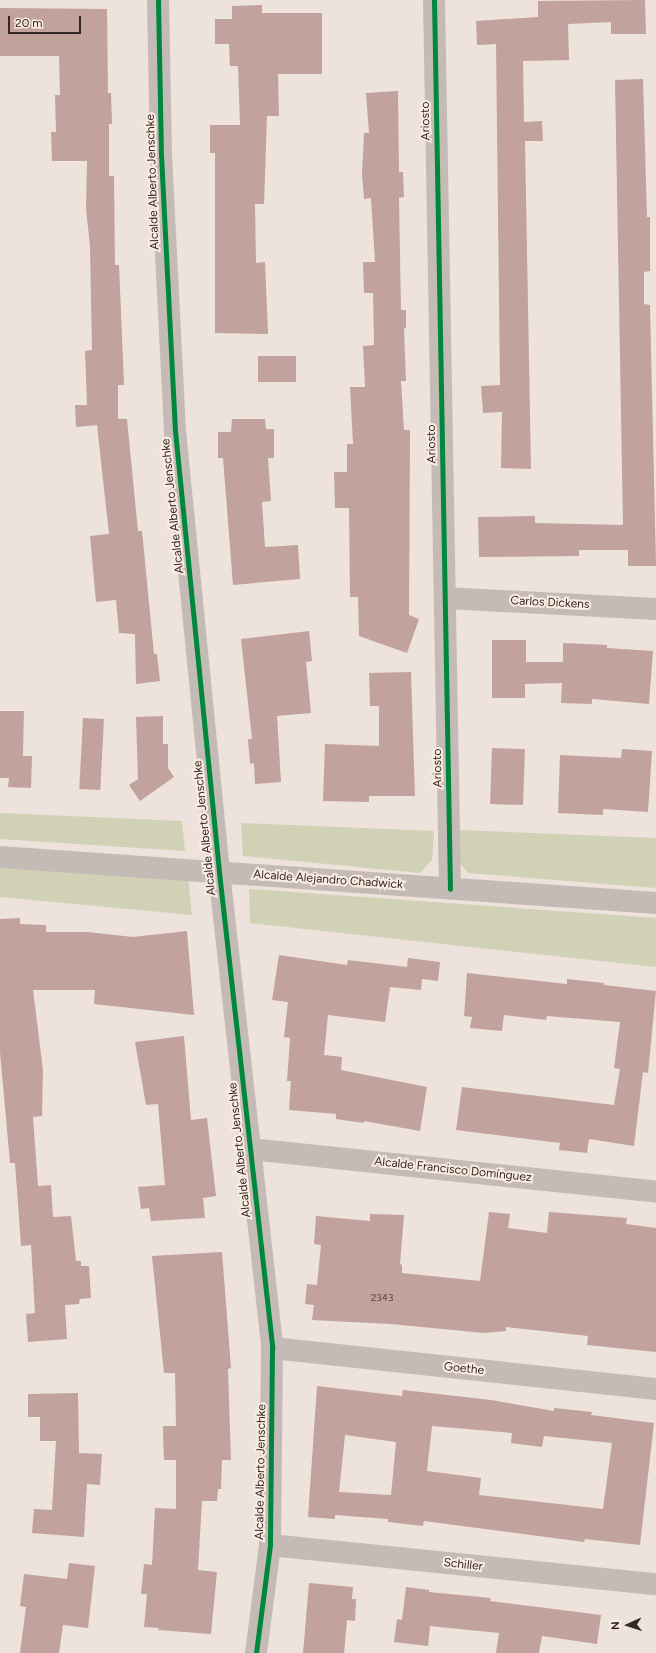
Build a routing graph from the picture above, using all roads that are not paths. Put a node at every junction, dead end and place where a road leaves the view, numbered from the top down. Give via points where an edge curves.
1 (158, 0) edge
2 (434, 0) edge
3 (445, 598) junction
4 (656, 608) edge
5 (0, 857) edge
6 (219, 872) junction
7 (450, 889) junction
8 (656, 903) edge
9 (250, 1150) junction
10 (656, 1192) edge
11 (272, 1348) junction
12 (656, 1389) edge
13 (270, 1545) junction
14 (656, 1584) edge
15 (256, 1653) edge

1 - 6 street, Alcalde Alberto Jenschke via 160,155 175,432
2 - 3 street, Ariosto
3 - 4 street, Carlos Dickens
3 - 7 street, Ariosto
5 - 6 street, Alcalde Alejandro Chadwick
6 - 7 street, Alcalde Alejandro Chadwick
6 - 9 street, Alcalde Alberto Jenschke
7 - 8 street, Alcalde Alejandro Chadwick
9 - 10 street, Alcalde Francisco Domínguez
9 - 11 street, Alcalde Alberto Jenschke
11 - 12 street, Goethe
11 - 13 street, Alcalde Alberto Jenschke
13 - 14 street, Schiller
13 - 15 street, Alcalde Alberto Jenschke

